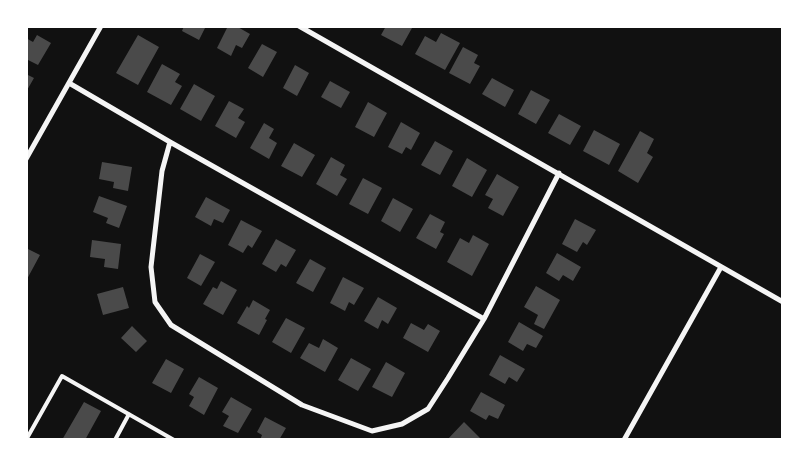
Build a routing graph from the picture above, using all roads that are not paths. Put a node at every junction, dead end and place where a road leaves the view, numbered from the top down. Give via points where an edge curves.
1 (101, 26) edge
2 (299, 26) edge
3 (69, 82) junction
4 (170, 142) junction
5 (26, 159) edge
6 (559, 173) junction
7 (722, 267) junction
8 (783, 302) edge
9 (484, 319) junction
10 (130, 414) junction
11 (26, 440) edge
12 (115, 440) edge
13 (174, 440) edge
14 (624, 440) edge

1 - 3 street
2 - 6 street
3 - 4 street
3 - 5 street
4 - 9 street
4 - 9 street via 162,171 151,267 155,302 171,325 302,405 372,431 402,424 428,409
6 - 7 street
6 - 9 street
7 - 8 street
7 - 14 street
10 - 11 lane via 62,376
10 - 12 lane
10 - 13 lane

